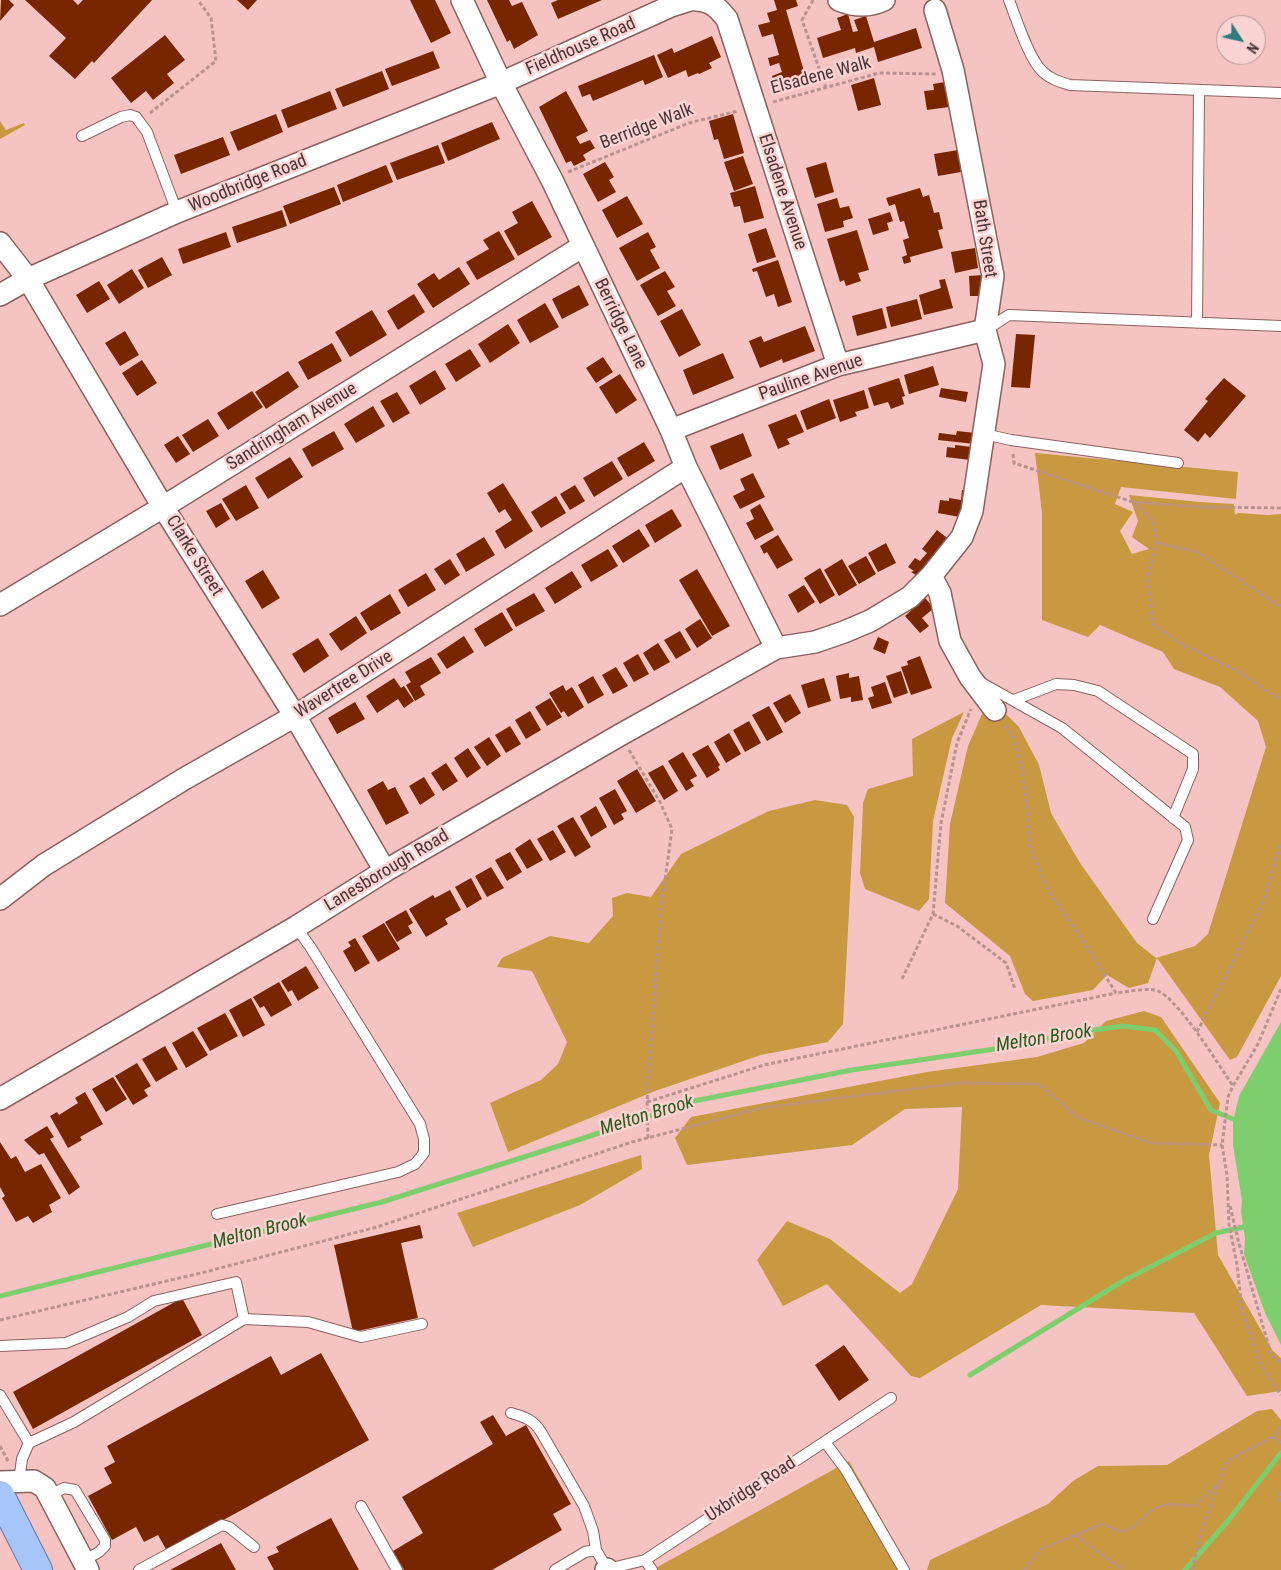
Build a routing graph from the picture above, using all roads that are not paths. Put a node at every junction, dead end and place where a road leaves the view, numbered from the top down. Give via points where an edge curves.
1 (462, 0) edge
2 (697, 0) edge
3 (839, 0) edge
4 (884, 0) edge
5 (1009, 0) edge
6 (677, 2) edge
7 (936, 10) dead end
8 (501, 83) junction
9 (1199, 90) junction
10 (1281, 93) edge
11 (82, 136) dead end
12 (177, 212) junction
13 (0, 243) edge
14 (582, 246) junction
15 (28, 280) junction
16 (0, 295) edge
17 (1197, 323) junction
18 (1281, 326) edge
19 (985, 330) junction
20 (838, 365) junction
21 (671, 430) junction
22 (984, 434) junction
23 (1178, 463) dead end
24 (686, 468) junction
25 (163, 507) junction
26 (931, 576) junction
27 (0, 605) edge
28 (776, 648) junction
29 (1005, 705) junction
30 (295, 716) junction
31 (1173, 818) junction
32 (385, 871) junction
33 (0, 899) edge
34 (1153, 919) dead end
35 (296, 927) junction
36 (1, 1096) edge
37 (216, 1214) dead end
38 (244, 1319) junction
39 (422, 1324) dead end
40 (0, 1346) edge
41 (0, 1395) edge
42 (891, 1398) dead end
43 (511, 1413) dead end
44 (825, 1442) junction
45 (29, 1443) junction
46 (6, 1486) edge
47 (50, 1495) junction
48 (361, 1506) dead end
49 (254, 1547) dead end
50 (596, 1550) junction
51 (645, 1560) junction
52 (86, 1565) edge
53 (38, 1570) edge
54 (139, 1570) edge
55 (397, 1570) edge
56 (555, 1570) edge
57 (607, 1570) edge
58 (652, 1570) edge
59 (904, 1570) edge

1 - 8 street, Berridge Lane
2 - 20 street, Elsadene Avenue via 708,1 727,19
3 - 4 street via 874,5
5 - 9 lane via 1041,71 1054,80 1070,85
6 - 8 street, Fieldhouse Road
7 - 19 street, Bath Street via 953,70 993,276
8 - 12 street, Woodbridge Road
8 - 14 street, Berridge Lane via 552,180
9 - 10 lane
9 - 17 lane
11 - 12 lane via 121,117 130,115 140,121
12 - 15 street, Woodbridge Road
13 - 15 street, Clarke Street
14 - 21 street, Berridge Lane
14 - 25 street, Sandringham Avenue
15 - 16 street, Woodbridge Road
15 - 25 street, Clarke Street
17 - 18 lane
17 - 19 lane via 1009,315
19 - 20 street, Pauline Avenue
19 - 22 street, Bath Street via 994,364
20 - 21 street, Pauline Avenue
21 - 24 street, Berridge Lane
22 - 23 lane
22 - 26 street, Bath Street via 972,511 962,537
24 - 28 street, Berridge Lane
24 - 30 street, Wavertree Drive
25 - 27 street, Sandringham Avenue
25 - 30 street, Clarke Street
26 - 28 street, Bath Street via 910,597 870,621 815,642
26 - 29 street via 940,593 950,641 975,683
28 - 32 street, Lanesborough Road
29 - 31 lane via 1062,728
29 - 31 lane via 1056,684 1074,684 1098,691 1193,754 1193,768
30 - 32 street, Clarke Street
30 - 33 street, Wavertree Drive via 44,865
31 - 34 lane via 1185,827 1188,840
32 - 35 street, Lanesborough Road
35 - 36 street, Lanesborough Road
35 - 37 lane via 420,1124 424,1153 415,1164 398,1172
38 - 39 lane via 308,1322 361,1337
38 - 40 lane via 236,1282 154,1301 128,1317 66,1343
38 - 45 lane via 74,1422
41 - 45 lane
42 - 44 lane, Uxbridge Road
43 - 50 lane via 530,1419 541,1432 584,1506
44 - 51 lane, Uxbridge Road
44 - 59 lane via 846,1470
45 - 46 lane
46 - 47 street via 34,1481
46 - 53 main road
47 - 52 street
47 - 52 lane via 64,1488 75,1490 105,1540 105,1546
48 - 55 lane
49 - 54 lane via 236,1531 222,1526
50 - 56 lane via 585,1552
50 - 57 lane
51 - 57 lane, Uxbridge Road
51 - 58 lane

